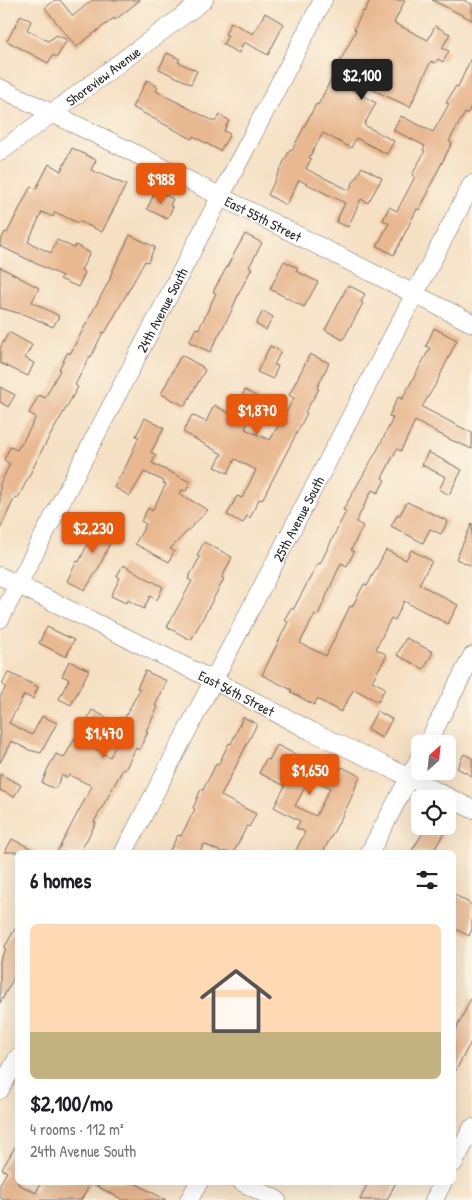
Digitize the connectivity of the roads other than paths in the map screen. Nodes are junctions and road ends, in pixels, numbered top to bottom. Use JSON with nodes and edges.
{"nodes":[{"id":1,"x":204,"y":0,"type":"edge"},
{"id":2,"x":323,"y":0,"type":"edge"},
{"id":3,"x":0,"y":88,"type":"edge"},
{"id":4,"x":52,"y":112,"type":"junction"},
{"id":5,"x":0,"y":152,"type":"edge"},
{"id":6,"x":472,"y":184,"type":"edge"},
{"id":7,"x":221,"y":196,"type":"junction"},
{"id":8,"x":415,"y":295,"type":"junction"},
{"id":9,"x":472,"y":323,"type":"edge"},
{"id":10,"x":0,"y":576,"type":"edge"},
{"id":11,"x":18,"y":584,"type":"junction"},
{"id":12,"x":0,"y":618,"type":"edge"},
{"id":13,"x":472,"y":656,"type":"edge"},
{"id":14,"x":214,"y":681,"type":"junction"},
{"id":15,"x":432,"y":735,"type":"edge"},
{"id":16,"x":411,"y":774,"type":"edge"},
{"id":17,"x":409,"y":778,"type":"junction"},
{"id":18,"x":472,"y":809,"type":"edge"},
{"id":19,"x":125,"y":850,"type":"edge"},
{"id":20,"x":371,"y":850,"type":"edge"},
{"id":21,"x":12,"y":1065,"type":"edge"},
{"id":22,"x":0,"y":1090,"type":"edge"},
{"id":23,"x":472,"y":1128,"type":"edge"},
{"id":24,"x":456,"y":1159,"type":"edge"},
{"id":25,"x":197,"y":1185,"type":"edge"},
{"id":26,"x":248,"y":1185,"type":"edge"},
{"id":27,"x":442,"y":1185,"type":"edge"},
{"id":28,"x":189,"y":1200,"type":"edge"},
{"id":29,"x":277,"y":1200,"type":"edge"},
{"id":30,"x":434,"y":1200,"type":"edge"}],
"edges":[{"from":1,"to":4,"type":"street","name":"Shoreview Avenue"},
{"from":2,"to":7,"type":"street","name":"24th Avenue South"},
{"from":3,"to":4,"type":"street","name":"East 55th Street"},
{"from":4,"to":5,"type":"street","name":"Shoreview Avenue"},
{"from":4,"to":7,"type":"street","name":"East 55th Street"},
{"from":6,"to":8,"type":"street","name":"25th Avenue South"},
{"from":7,"to":8,"type":"street","name":"East 55th Street"},
{"from":7,"to":11,"type":"street","name":"24th Avenue South"},
{"from":8,"to":9,"type":"street","name":"East 55th Street"},
{"from":8,"to":14,"type":"street","name":"25th Avenue South"},
{"from":10,"to":11,"type":"street","name":"East 56th Street"},
{"from":11,"to":12,"type":"street","name":"24th Avenue South"},
{"from":11,"to":14,"type":"street","name":"East 56th Street"},
{"from":13,"to":15,"type":"street"},
{"from":14,"to":17,"type":"street","name":"East 56th Street"},
{"from":14,"to":19,"type":"street","name":"25th Avenue South"},
{"from":16,"to":17,"type":"street"},
{"from":17,"to":18,"type":"street","name":"East 56th Street"},
{"from":17,"to":20,"type":"street"},
{"from":21,"to":22,"type":"street"},
{"from":23,"to":24,"type":"street"},
{"from":25,"to":28,"type":"street"},
{"from":26,"to":29,"type":"street"},
{"from":27,"to":30,"type":"street"}]}
